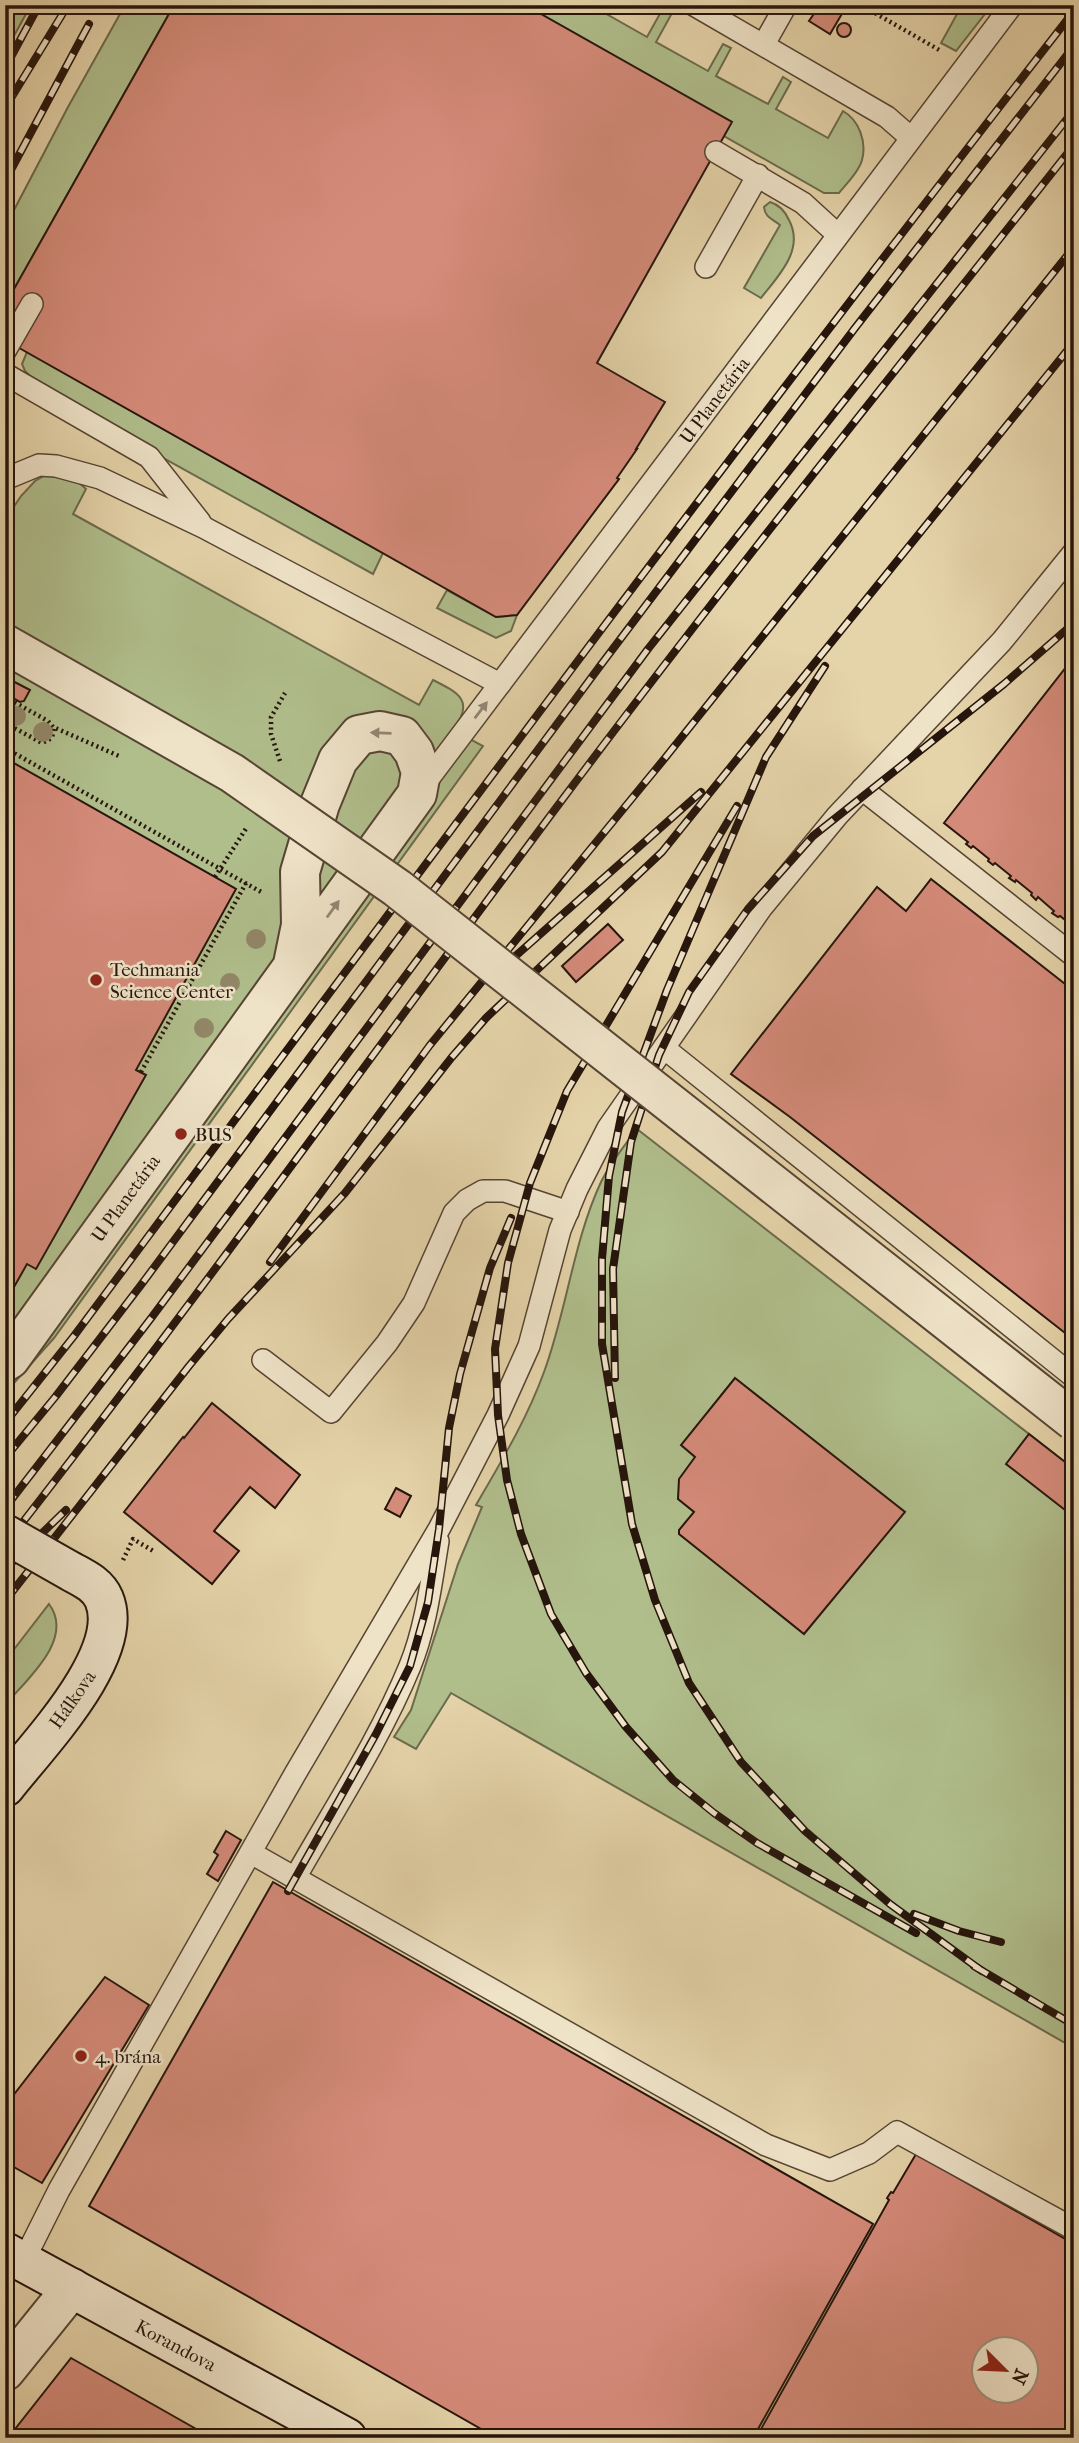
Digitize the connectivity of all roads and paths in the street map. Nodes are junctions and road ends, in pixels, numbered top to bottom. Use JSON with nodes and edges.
{"nodes":[{"id":1,"x":694,"y":5,"type":"edge"},
{"id":2,"x":786,"y":5,"type":"edge"},
{"id":3,"x":861,"y":5,"type":"edge"},
{"id":4,"x":1012,"y":5,"type":"edge"},
{"id":5,"x":764,"y":44,"type":"junction"},
{"id":6,"x":966,"y":65,"type":"junction"},
{"id":7,"x":911,"y":138,"type":"junction"},
{"id":8,"x":716,"y":152,"type":"dead end"},
{"id":9,"x":758,"y":175,"type":"junction"},
{"id":10,"x":838,"y":235,"type":"junction"},
{"id":11,"x":706,"y":267,"type":"dead end"},
{"id":12,"x":32,"y":304,"type":"dead end"},
{"id":13,"x":5,"y":351,"type":"edge"},
{"id":14,"x":5,"y":374,"type":"edge"},
{"id":15,"x":5,"y":479,"type":"edge"},
{"id":16,"x":203,"y":527,"type":"junction"},
{"id":17,"x":1072,"y":561,"type":"edge"},
{"id":18,"x":5,"y":644,"type":"edge"},
{"id":19,"x":500,"y":684,"type":"junction"},
{"id":20,"x":5,"y":697,"type":"edge"},
{"id":21,"x":5,"y":723,"type":"edge"},
{"id":22,"x":53,"y":727,"type":"junction"},
{"id":23,"x":5,"y":748,"type":"edge"},
{"id":24,"x":119,"y":756,"type":"dead end"},
{"id":25,"x":862,"y":789,"type":"junction"},
{"id":26,"x":417,"y":794,"type":"junction"},
{"id":27,"x":246,"y":883,"type":"junction"},
{"id":28,"x":300,"y":914,"type":"junction"},
{"id":29,"x":1074,"y":956,"type":"edge"},
{"id":30,"x":293,"y":964,"type":"junction"},
{"id":31,"x":664,"y":1048,"type":"junction"},
{"id":32,"x":141,"y":1072,"type":"dead end"},
{"id":33,"x":568,"y":1212,"type":"junction"},
{"id":34,"x":263,"y":1360,"type":"dead end"},
{"id":35,"x":5,"y":1362,"type":"edge"},
{"id":36,"x":1074,"y":1377,"type":"edge"},
{"id":37,"x":1074,"y":1421,"type":"edge"},
{"id":38,"x":439,"y":1529,"type":"junction"},
{"id":39,"x":5,"y":1534,"type":"edge"},
{"id":40,"x":155,"y":1552,"type":"dead end"},
{"id":41,"x":125,"y":1557,"type":"dead end"},
{"id":42,"x":5,"y":1787,"type":"edge"},
{"id":43,"x":251,"y":1853,"type":"junction"},
{"id":44,"x":295,"y":1878,"type":"junction"},
{"id":45,"x":1074,"y":2229,"type":"edge"},
{"id":46,"x":14,"y":2257,"type":"edge"},
{"id":47,"x":72,"y":2288,"type":"junction"},
{"id":48,"x":5,"y":2371,"type":"edge"},
{"id":49,"x":347,"y":2438,"type":"edge"}],
"edges":[{"from":1,"to":5,"type":"lane"},
{"from":2,"to":5,"type":"lane"},
{"from":3,"to":6,"type":"path"},
{"from":4,"to":6,"type":"lane","name":"U Planetária"},
{"from":5,"to":7,"type":"lane"},
{"from":6,"to":7,"type":"lane","name":"U Planetária"},
{"from":7,"to":10,"type":"lane","name":"U Planetária"},
{"from":8,"to":9,"type":"lane"},
{"from":9,"to":10,"type":"lane"},
{"from":9,"to":11,"type":"lane"},
{"from":10,"to":19,"type":"lane","name":"U Planetária"},
{"from":12,"to":13,"type":"lane"},
{"from":14,"to":16,"type":"lane"},
{"from":15,"to":16,"type":"lane"},
{"from":16,"to":19,"type":"lane"},
{"from":17,"to":25,"type":"lane"},
{"from":18,"to":37,"type":"street","bridge":true},
{"from":26,"to":19,"type":"lane","name":"U Planetária","one_way":true},
{"from":20,"to":22,"type":"path"},
{"from":21,"to":22,"type":"path"},
{"from":22,"to":24,"type":"path"},
{"from":23,"to":27,"type":"path"},
{"from":25,"to":29,"type":"lane"},
{"from":25,"to":31,"type":"lane"},
{"from":26,"to":28,"type":"street","name":"U Planetária","one_way":true},
{"from":30,"to":26,"type":"street","name":"U Planetária","one_way":true},
{"from":27,"to":28,"type":"path"},
{"from":27,"to":32,"type":"path"},
{"from":28,"to":30,"type":"street","name":"U Planetária"},
{"from":30,"to":35,"type":"street","name":"U Planetária"},
{"from":31,"to":33,"type":"lane"},
{"from":31,"to":36,"type":"lane"},
{"from":33,"to":34,"type":"lane"},
{"from":33,"to":38,"type":"lane"},
{"from":38,"to":43,"type":"lane"},
{"from":38,"to":44,"type":"lane"},
{"from":39,"to":42,"type":"street","name":"Hálkova","bridge":true},
{"from":40,"to":41,"type":"path"},
{"from":43,"to":44,"type":"lane"},
{"from":43,"to":46,"type":"lane"},
{"from":44,"to":45,"type":"lane"},
{"from":46,"to":47,"type":"street","name":"Korandova"},
{"from":47,"to":48,"type":"street"},
{"from":47,"to":49,"type":"street","name":"Korandova"}]}
